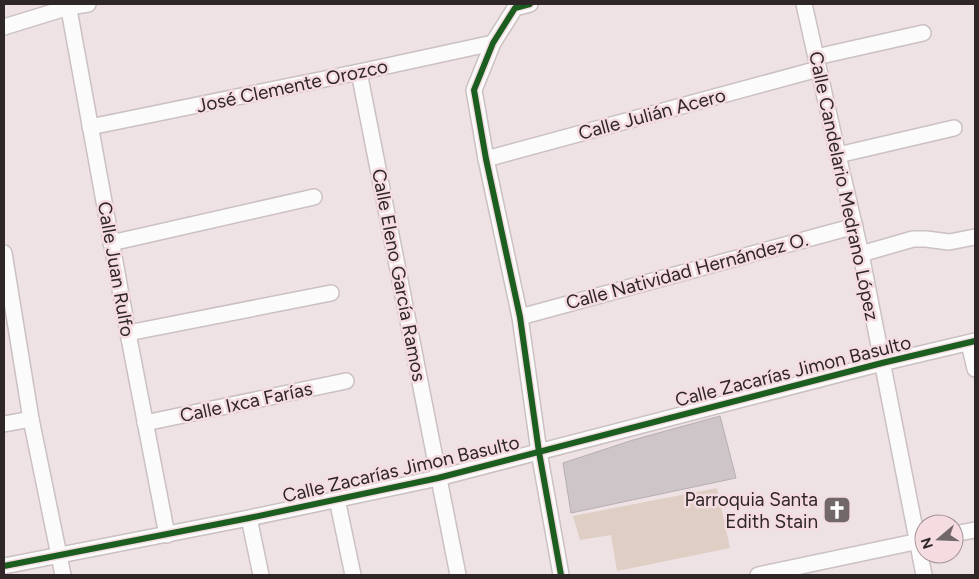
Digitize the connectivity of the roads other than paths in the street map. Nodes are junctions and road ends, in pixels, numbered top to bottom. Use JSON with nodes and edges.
{"nodes":[{"id":1,"x":88,"y":4,"type":"edge"},
{"id":2,"x":530,"y":4,"type":"edge"},
{"id":3,"x":804,"y":4,"type":"edge"},
{"id":4,"x":68,"y":6,"type":"edge"},
{"id":5,"x":4,"y":27,"type":"edge"},
{"id":6,"x":923,"y":33,"type":"dead end"},
{"id":7,"x":492,"y":43,"type":"junction"},
{"id":8,"x":817,"y":63,"type":"junction"},
{"id":9,"x":359,"y":72,"type":"junction"},
{"id":10,"x":90,"y":127,"type":"junction"},
{"id":11,"x":954,"y":128,"type":"dead end"},
{"id":12,"x":838,"y":155,"type":"junction"},
{"id":13,"x":486,"y":159,"type":"junction"},
{"id":14,"x":314,"y":196,"type":"dead end"},
{"id":15,"x":855,"y":226,"type":"junction"},
{"id":16,"x":975,"y":237,"type":"edge"},
{"id":17,"x":112,"y":243,"type":"junction"},
{"id":18,"x":4,"y":252,"type":"edge"},
{"id":19,"x":862,"y":254,"type":"junction"},
{"id":20,"x":330,"y":292,"type":"dead end"},
{"id":21,"x":520,"y":317,"type":"junction"},
{"id":22,"x":128,"y":333,"type":"junction"},
{"id":23,"x":972,"y":342,"type":"edge"},
{"id":24,"x":882,"y":364,"type":"junction"},
{"id":25,"x":975,"y":369,"type":"edge"},
{"id":26,"x":346,"y":381,"type":"dead end"},
{"id":27,"x":31,"y":419,"type":"junction"},
{"id":28,"x":145,"y":423,"type":"junction"},
{"id":29,"x":4,"y":424,"type":"edge"},
{"id":30,"x":539,"y":452,"type":"junction"},
{"id":31,"x":438,"y":478,"type":"junction"},
{"id":32,"x":337,"y":499,"type":"junction"},
{"id":33,"x":915,"y":514,"type":"edge"},
{"id":34,"x":249,"y":518,"type":"junction"},
{"id":35,"x":167,"y":535,"type":"junction"},
{"id":36,"x":914,"y":543,"type":"edge"},
{"id":37,"x":58,"y":555,"type":"junction"},
{"id":38,"x":4,"y":566,"type":"edge"},
{"id":39,"x":815,"y":570,"type":"edge"},
{"id":40,"x":64,"y":575,"type":"edge"},
{"id":41,"x":261,"y":575,"type":"edge"},
{"id":42,"x":353,"y":575,"type":"edge"},
{"id":43,"x":458,"y":575,"type":"edge"},
{"id":44,"x":561,"y":575,"type":"edge"},
{"id":45,"x":758,"y":575,"type":"edge"}],
"edges":[{"from":1,"to":4,"type":"street"},
{"from":2,"to":7,"type":"street"},
{"from":3,"to":8,"type":"street","name":"Calle Candelario Medrano López"},
{"from":4,"to":5,"type":"street"},
{"from":4,"to":10,"type":"street","name":"Calle Juan Rulfo"},
{"from":6,"to":8,"type":"street","name":"Calle Julián Acero"},
{"from":7,"to":9,"type":"street","name":"José Clemente Orozco"},
{"from":7,"to":13,"type":"street"},
{"from":8,"to":12,"type":"street","name":"Calle Candelario Medrano López"},
{"from":8,"to":13,"type":"street","name":"Calle Julián Acero"},
{"from":9,"to":10,"type":"street","name":"José Clemente Orozco"},
{"from":9,"to":31,"type":"street","name":"Calle Eleno García Ramos"},
{"from":10,"to":17,"type":"street","name":"Calle Juan Rulfo"},
{"from":11,"to":12,"type":"street"},
{"from":12,"to":15,"type":"street","name":"Calle Candelario Medrano López"},
{"from":13,"to":21,"type":"street"},
{"from":14,"to":17,"type":"street"},
{"from":15,"to":19,"type":"street","name":"Calle Candelario Medrano López"},
{"from":15,"to":21,"type":"street","name":"Calle Natividad Hernández O."},
{"from":16,"to":19,"type":"street"},
{"from":17,"to":22,"type":"street","name":"Calle Juan Rulfo"},
{"from":18,"to":27,"type":"street"},
{"from":19,"to":24,"type":"street","name":"Calle Candelario Medrano López"},
{"from":20,"to":22,"type":"street"},
{"from":21,"to":30,"type":"street"},
{"from":22,"to":28,"type":"street","name":"Calle Juan Rulfo"},
{"from":23,"to":24,"type":"street","name":"Calle Zacarías Jimon Basulto"},
{"from":23,"to":25,"type":"street"},
{"from":24,"to":30,"type":"street","name":"Calle Zacarías Jimon Basulto"},
{"from":24,"to":33,"type":"street","name":"Calle Candelario Medrano López"},
{"from":26,"to":28,"type":"street","name":"Calle Ixca Farías"},
{"from":27,"to":29,"type":"street"},
{"from":27,"to":37,"type":"street"},
{"from":28,"to":35,"type":"street","name":"Calle Juan Rulfo"},
{"from":30,"to":31,"type":"street","name":"Calle Zacarías Jimon Basulto"},
{"from":30,"to":44,"type":"street"},
{"from":31,"to":32,"type":"street","name":"Calle Zacarías Jimon Basulto"},
{"from":31,"to":43,"type":"street","name":"Calle Eleno García Ramos"},
{"from":32,"to":34,"type":"street","name":"Calle Zacarías Jimon Basulto"},
{"from":32,"to":42,"type":"street"},
{"from":34,"to":35,"type":"street","name":"Calle Zacarías Jimon Basulto"},
{"from":34,"to":41,"type":"street"},
{"from":35,"to":37,"type":"street","name":"Calle Zacarías Jimon Basulto"},
{"from":36,"to":39,"type":"street"},
{"from":37,"to":38,"type":"street","name":"Calle Zacarías Jimon Basulto"},
{"from":37,"to":40,"type":"street"},
{"from":39,"to":45,"type":"street"}]}
